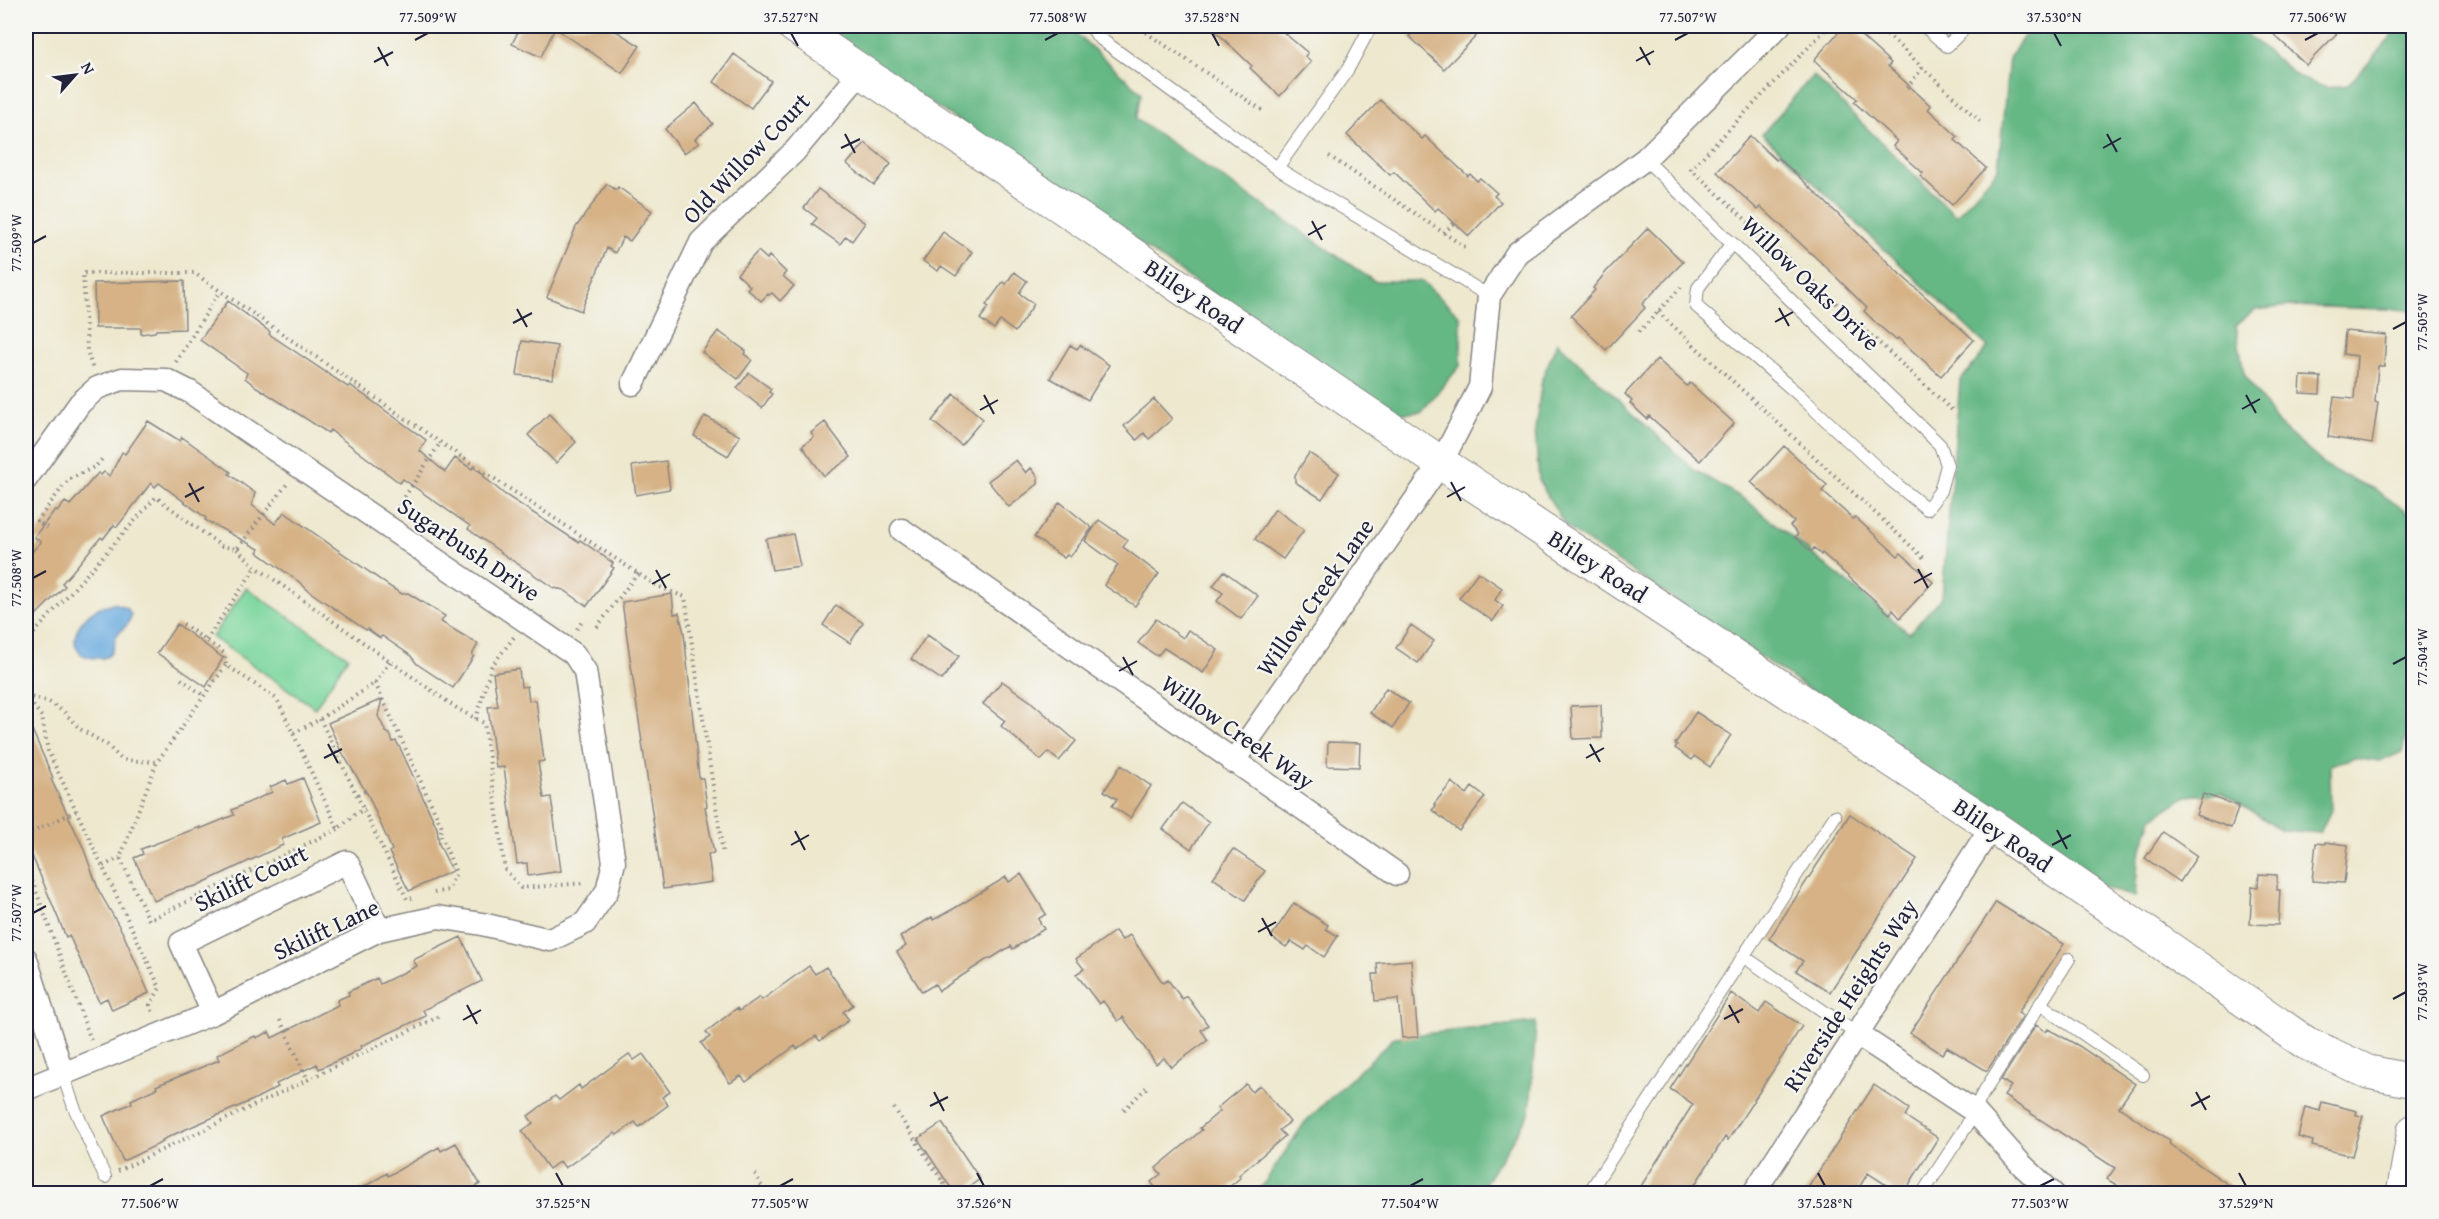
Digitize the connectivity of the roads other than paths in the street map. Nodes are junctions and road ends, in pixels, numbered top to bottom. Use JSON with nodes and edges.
{"nodes":[{"id":1,"x":794,"y":26,"type":"edge"},
{"id":2,"x":1091,"y":26,"type":"edge"},
{"id":3,"x":1371,"y":26,"type":"edge"},
{"id":4,"x":1779,"y":26,"type":"edge"},
{"id":5,"x":1924,"y":26,"type":"edge"},
{"id":6,"x":1967,"y":26,"type":"edge"},
{"id":7,"x":861,"y":72,"type":"junction"},
{"id":8,"x":1645,"y":159,"type":"junction"},
{"id":9,"x":1277,"y":168,"type":"junction"},
{"id":10,"x":1732,"y":243,"type":"junction"},
{"id":11,"x":1489,"y":296,"type":"junction"},
{"id":12,"x":633,"y":384,"type":"dead end"},
{"id":13,"x":1441,"y":463,"type":"junction"},
{"id":14,"x":26,"y":479,"type":"edge"},
{"id":15,"x":902,"y":530,"type":"dead end"},
{"id":16,"x":1233,"y":762,"type":"junction"},
{"id":17,"x":1835,"y":816,"type":"dead end"},
{"id":18,"x":1992,"y":826,"type":"junction"},
{"id":19,"x":1397,"y":874,"type":"dead end"},
{"id":20,"x":607,"y":891,"type":"joint"},
{"id":21,"x":380,"y":930,"type":"junction"},
{"id":22,"x":1743,"y":956,"type":"junction"},
{"id":23,"x":26,"y":959,"type":"edge"},
{"id":24,"x":2069,"y":959,"type":"dead end"},
{"id":25,"x":2040,"y":1004,"type":"junction"},
{"id":26,"x":213,"y":1012,"type":"junction"},
{"id":27,"x":1857,"y":1034,"type":"junction"},
{"id":28,"x":63,"y":1075,"type":"junction"},
{"id":29,"x":2143,"y":1075,"type":"dead end"},
{"id":30,"x":2414,"y":1081,"type":"edge"},
{"id":31,"x":26,"y":1089,"type":"edge"},
{"id":32,"x":1974,"y":1111,"type":"junction"},
{"id":33,"x":2414,"y":1131,"type":"edge"},
{"id":34,"x":110,"y":1175,"type":"road end"},
{"id":35,"x":1588,"y":1194,"type":"edge"},
{"id":36,"x":1753,"y":1194,"type":"edge"},
{"id":37,"x":1922,"y":1194,"type":"edge"},
{"id":38,"x":2053,"y":1194,"type":"edge"},
{"id":39,"x":2403,"y":1194,"type":"edge"}],
"edges":[{"from":1,"to":7,"type":"street","name":"Bliley Road"},
{"from":2,"to":9,"type":"lane"},
{"from":3,"to":9,"type":"lane"},
{"from":4,"to":8,"type":"street"},
{"from":5,"to":6,"type":"lane"},
{"from":7,"to":12,"type":"street","name":"Old Willow Court"},
{"from":7,"to":13,"type":"street","name":"Bliley Road"},
{"from":8,"to":10,"type":"lane","name":"Willow Oaks Drive"},
{"from":8,"to":11,"type":"street"},
{"from":9,"to":11,"type":"lane"},
{"from":10,"to":10,"type":"lane","name":"Willow Oaks Drive"},
{"from":11,"to":13,"type":"street"},
{"from":13,"to":16,"type":"street","name":"Willow Creek Lane"},
{"from":13,"to":18,"type":"street","name":"Bliley Road"},
{"from":14,"to":20,"type":"street","name":"Sugarbush Drive"},
{"from":15,"to":16,"type":"street","name":"Willow Creek Way"},
{"from":16,"to":19,"type":"street","name":"Willow Creek Way"},
{"from":17,"to":22,"type":"lane"},
{"from":18,"to":27,"type":"street","name":"Riverside Heights Way"},
{"from":18,"to":30,"type":"street","name":"Bliley Road"},
{"from":20,"to":21,"type":"street","name":"Skilift Lane"},
{"from":21,"to":26,"type":"street","name":"Skilift Lane"},
{"from":21,"to":26,"type":"street","name":"Skilift Court"},
{"from":22,"to":27,"type":"lane"},
{"from":22,"to":35,"type":"lane"},
{"from":23,"to":28,"type":"street"},
{"from":24,"to":25,"type":"lane"},
{"from":25,"to":29,"type":"lane"},
{"from":25,"to":32,"type":"lane"},
{"from":26,"to":28,"type":"street","name":"Skilift Lane"},
{"from":27,"to":32,"type":"street"},
{"from":27,"to":36,"type":"street","name":"Riverside Heights Way"},
{"from":28,"to":31,"type":"street","name":"Skilift Lane"},
{"from":28,"to":34,"type":"lane"},
{"from":32,"to":37,"type":"lane"},
{"from":32,"to":38,"type":"street"},
{"from":33,"to":39,"type":"street"}]}
